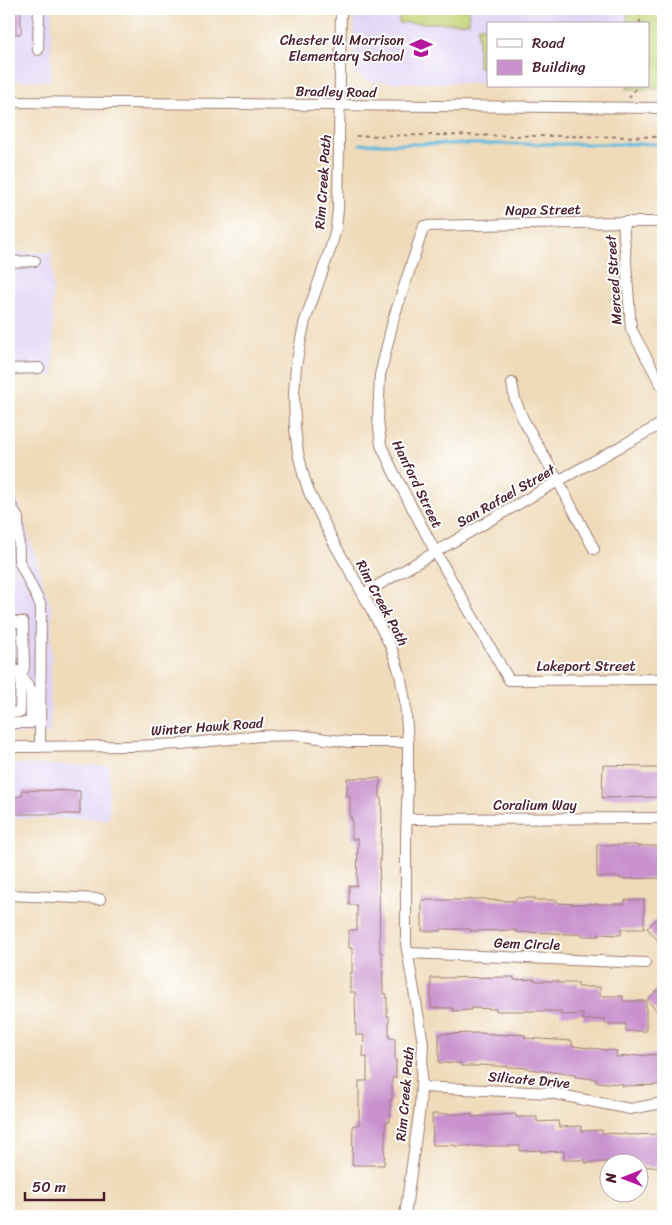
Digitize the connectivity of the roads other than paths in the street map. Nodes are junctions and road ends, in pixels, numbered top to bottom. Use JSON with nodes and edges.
{"nodes":[{"id":1,"x":32,"y":9,"type":"edge"},
{"id":2,"x":39,"y":9,"type":"edge"},
{"id":3,"x":341,"y":9,"type":"edge"},
{"id":4,"x":38,"y":39,"type":"junction"},
{"id":5,"x":38,"y":50,"type":"dead end"},
{"id":6,"x":9,"y":102,"type":"edge"},
{"id":7,"x":341,"y":106,"type":"junction"},
{"id":8,"x":663,"y":108,"type":"edge"},
{"id":9,"x":624,"y":222,"type":"junction"},
{"id":10,"x":663,"y":222,"type":"edge"},
{"id":11,"x":424,"y":226,"type":"joint"},
{"id":12,"x":35,"y":261,"type":"dead end"},
{"id":13,"x":9,"y":262,"type":"edge"},
{"id":14,"x":38,"y":368,"type":"dead end"},
{"id":15,"x":9,"y":369,"type":"edge"},
{"id":16,"x":512,"y":383,"type":"dead end"},
{"id":17,"x":663,"y":388,"type":"edge"},
{"id":18,"x":663,"y":423,"type":"edge"},
{"id":19,"x":558,"y":482,"type":"junction"},
{"id":20,"x":9,"y":502,"type":"edge"},
{"id":21,"x":594,"y":549,"type":"dead end"},
{"id":22,"x":436,"y":552,"type":"junction"},
{"id":23,"x":363,"y":594,"type":"junction"},
{"id":24,"x":9,"y":622,"type":"edge"},
{"id":25,"x":11,"y":666,"type":"dead end"},
{"id":26,"x":21,"y":676,"type":"junction"},
{"id":27,"x":663,"y":679,"type":"edge"},
{"id":28,"x":509,"y":680,"type":"joint"},
{"id":29,"x":9,"y":712,"type":"edge"},
{"id":30,"x":9,"y":718,"type":"edge"},
{"id":31,"x":9,"y":723,"type":"edge"},
{"id":32,"x":408,"y":742,"type":"junction"},
{"id":33,"x":9,"y":747,"type":"edge"},
{"id":34,"x":40,"y":747,"type":"junction"},
{"id":35,"x":663,"y":818,"type":"edge"},
{"id":36,"x":407,"y":819,"type":"junction"},
{"id":37,"x":9,"y":895,"type":"edge"},
{"id":38,"x":100,"y":899,"type":"dead end"},
{"id":39,"x":408,"y":953,"type":"junction"},
{"id":40,"x":645,"y":963,"type":"dead end"},
{"id":41,"x":421,"y":1087,"type":"junction"},
{"id":42,"x":663,"y":1103,"type":"edge"},
{"id":43,"x":405,"y":1216,"type":"edge"}],
"edges":[{"from":1,"to":4,"type":"street"},
{"from":2,"to":4,"type":"street"},
{"from":3,"to":7,"type":"street","name":"Rim Creek Path"},
{"from":4,"to":5,"type":"street"},
{"from":6,"to":7,"type":"street","name":"Bradley Road"},
{"from":7,"to":8,"type":"street","name":"Bradley Road"},
{"from":7,"to":23,"type":"street","name":"Rim Creek Path"},
{"from":9,"to":10,"type":"street","name":"Napa Street"},
{"from":9,"to":11,"type":"street","name":"Napa Street"},
{"from":9,"to":17,"type":"street","name":"Merced Street"},
{"from":11,"to":22,"type":"street","name":"Hanford Street"},
{"from":12,"to":13,"type":"street"},
{"from":14,"to":15,"type":"street"},
{"from":16,"to":19,"type":"street"},
{"from":18,"to":19,"type":"street","name":"San Rafael Street"},
{"from":19,"to":21,"type":"street"},
{"from":19,"to":22,"type":"street","name":"San Rafael Street"},
{"from":20,"to":34,"type":"street"},
{"from":22,"to":23,"type":"street","name":"San Rafael Street"},
{"from":22,"to":28,"type":"street","name":"Hanford Street"},
{"from":23,"to":32,"type":"street","name":"Rim Creek Path"},
{"from":24,"to":26,"type":"street"},
{"from":25,"to":26,"type":"street"},
{"from":26,"to":29,"type":"street"},
{"from":26,"to":30,"type":"street"},
{"from":26,"to":31,"type":"street"},
{"from":27,"to":28,"type":"street","name":"Lakeport Street"},
{"from":32,"to":34,"type":"street","name":"Winter Hawk Road"},
{"from":32,"to":36,"type":"street","name":"Rim Creek Path"},
{"from":33,"to":34,"type":"street","name":"Winter Hawk Road"},
{"from":35,"to":36,"type":"street","name":"Coralium Way"},
{"from":36,"to":39,"type":"street","name":"Rim Creek Path"},
{"from":37,"to":38,"type":"street"},
{"from":39,"to":40,"type":"street","name":"Gem Circle"},
{"from":39,"to":41,"type":"street","name":"Rim Creek Path"},
{"from":41,"to":42,"type":"street","name":"Silicate Drive"},
{"from":41,"to":43,"type":"street","name":"Rim Creek Path"}]}
